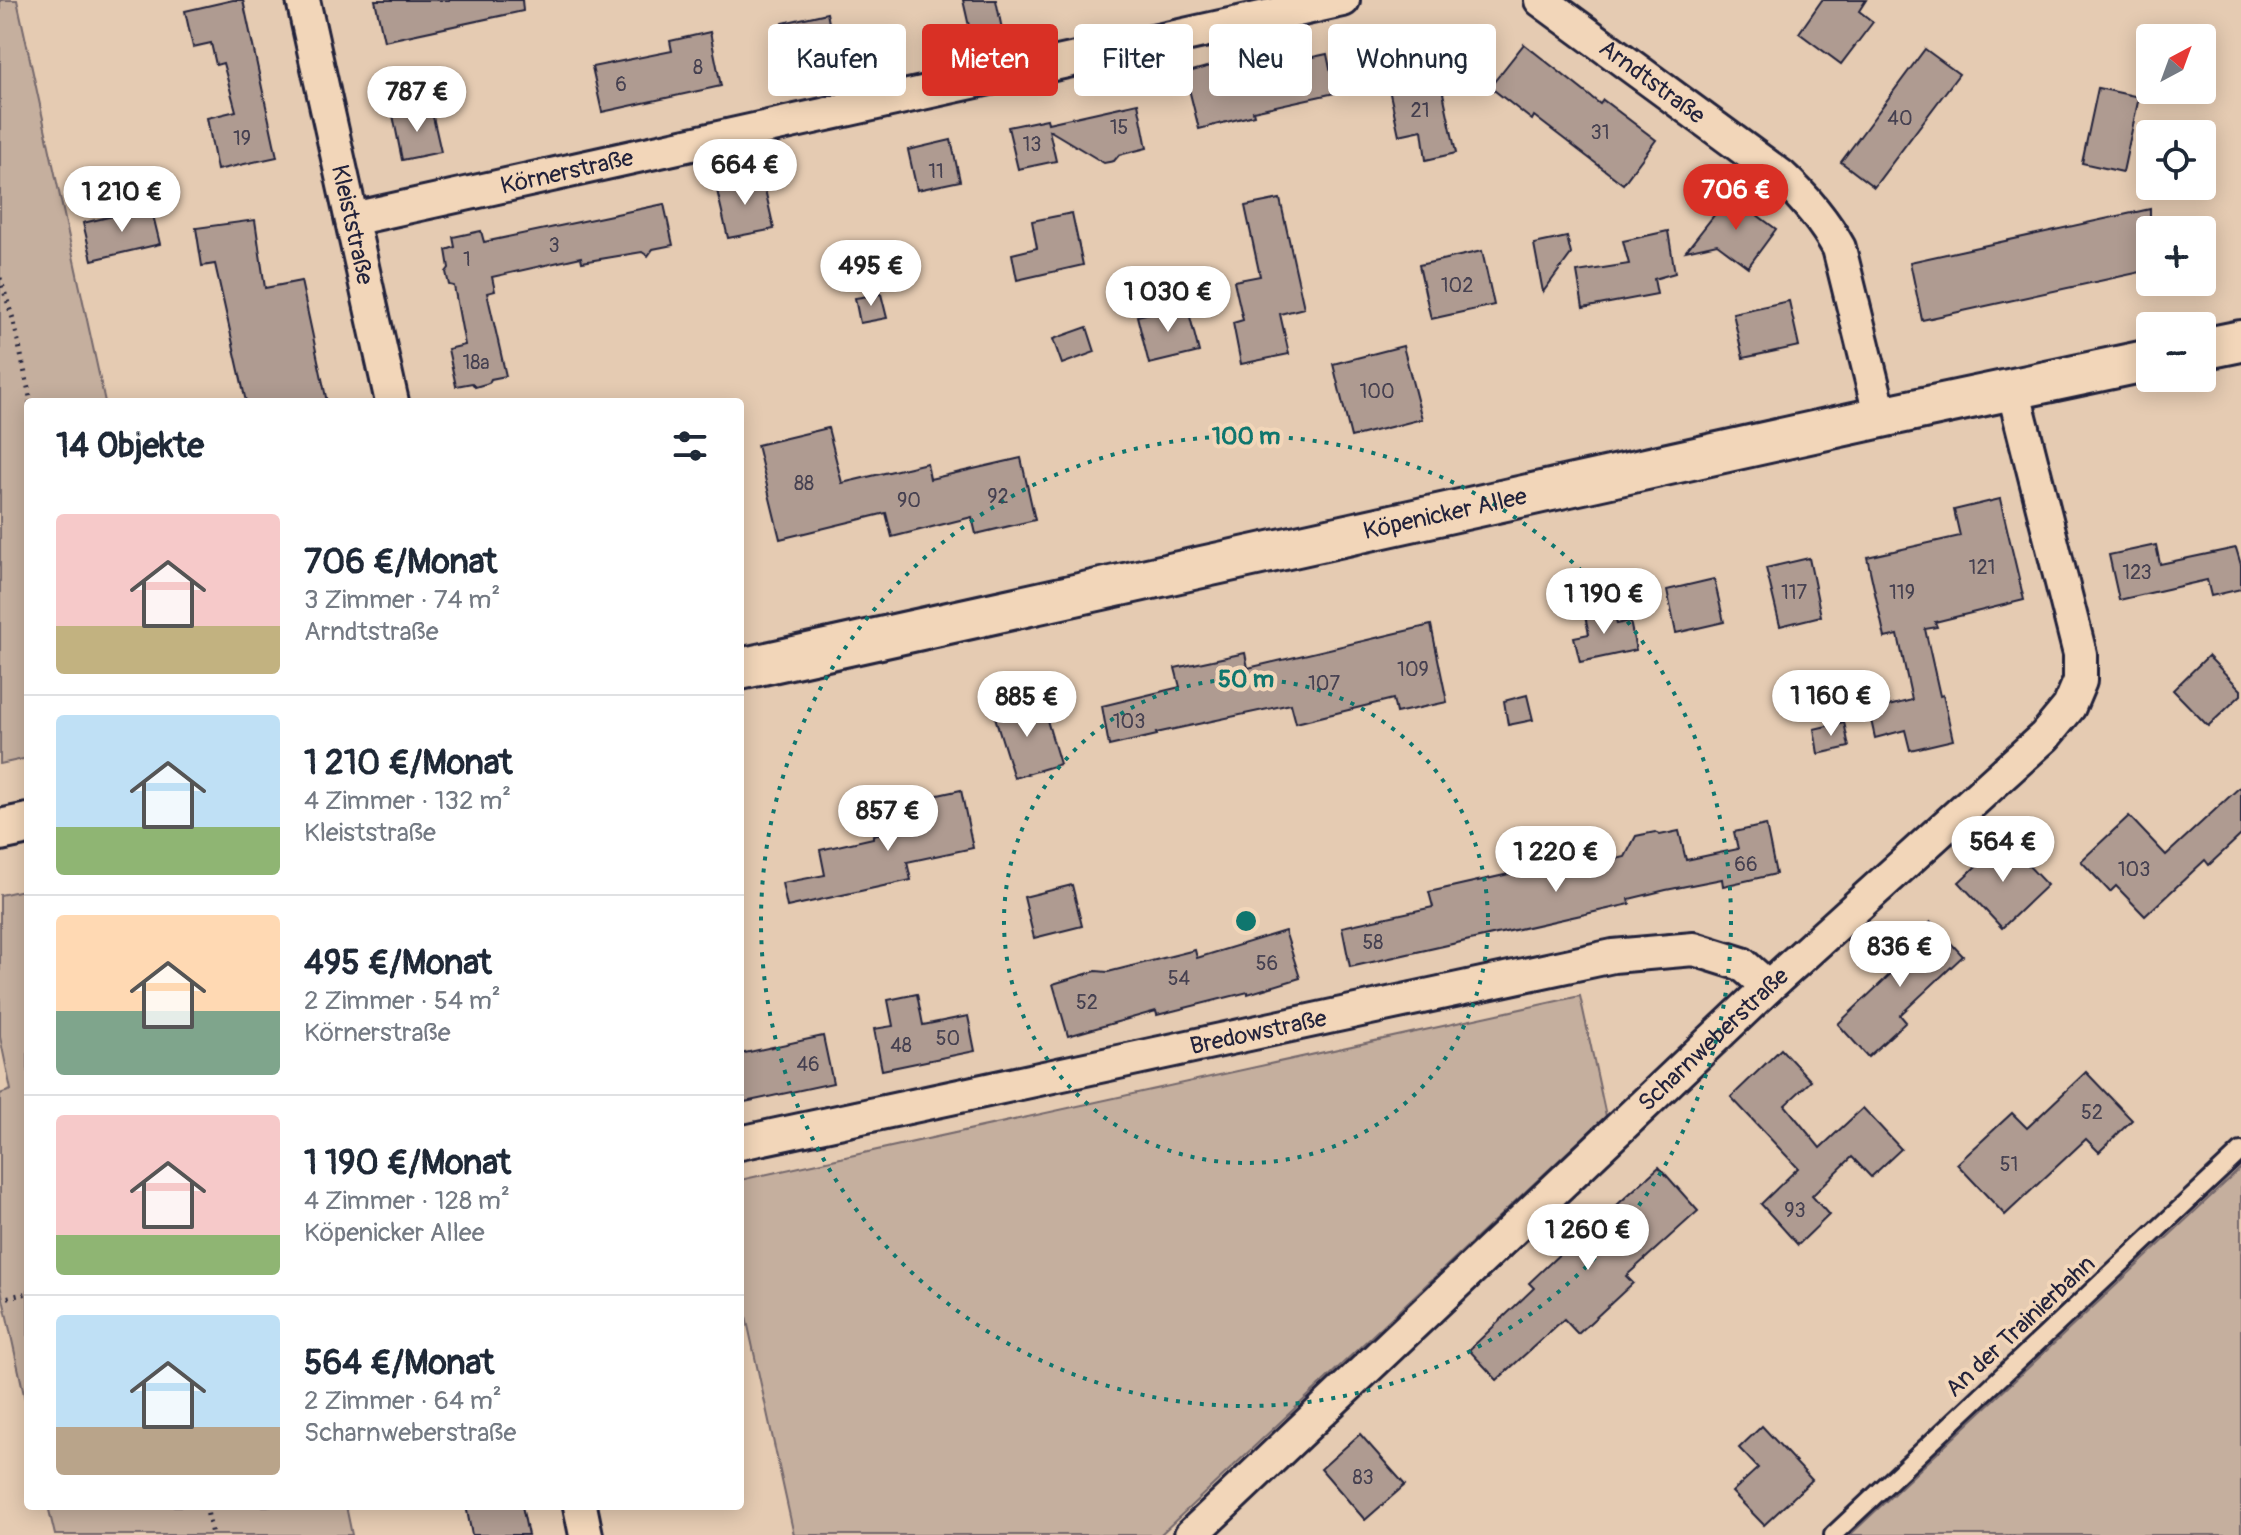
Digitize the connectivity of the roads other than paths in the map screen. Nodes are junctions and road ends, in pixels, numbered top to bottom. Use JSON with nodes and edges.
{"nodes":[{"id":1,"x":303,"y":0,"type":"edge"},
{"id":2,"x":1343,"y":0,"type":"edge"},
{"id":3,"x":1541,"y":0,"type":"edge"},
{"id":4,"x":352,"y":219,"type":"junction"},
{"id":5,"x":2241,"y":341,"type":"edge"},
{"id":6,"x":2216,"y":346,"type":"edge"},
{"id":7,"x":2136,"y":363,"type":"edge"},
{"id":8,"x":2013,"y":389,"type":"junction"},
{"id":9,"x":391,"y":398,"type":"edge"},
{"id":10,"x":1881,"y":418,"type":"junction"},
{"id":11,"x":744,"y":668,"type":"edge"},
{"id":12,"x":24,"y":825,"type":"edge"},
{"id":13,"x":0,"y":830,"type":"edge"},
{"id":14,"x":1768,"y":987,"type":"junction"},
{"id":15,"x":744,"y":1142,"type":"edge"},
{"id":16,"x":2241,"y":1151,"type":"edge"},
{"id":17,"x":581,"y":1510,"type":"edge"},
{"id":18,"x":586,"y":1535,"type":"edge"},
{"id":19,"x":1191,"y":1535,"type":"edge"},
{"id":20,"x":1833,"y":1535,"type":"edge"}],
"edges":[{"from":1,"to":4,"type":"street","name":"Kleiststraße"},
{"from":2,"to":4,"type":"street","name":"Körnerstraße"},
{"from":3,"to":10,"type":"street","name":"Arndtstraße"},
{"from":4,"to":9,"type":"street","name":"Kleiststraße"},
{"from":5,"to":6,"type":"street"},
{"from":7,"to":8,"type":"street","name":"Köpenicker Allee"},
{"from":8,"to":10,"type":"street","name":"Köpenicker Allee"},
{"from":8,"to":14,"type":"street","name":"Scharnweberstraße"},
{"from":10,"to":11,"type":"street","name":"Köpenicker Allee"},
{"from":12,"to":13,"type":"street"},
{"from":14,"to":15,"type":"street","name":"Bredowstraße"},
{"from":14,"to":19,"type":"street","name":"Scharnweberstraße"},
{"from":16,"to":20,"type":"lane","name":"An der Trainierbahn"},
{"from":17,"to":18,"type":"street"}]}
